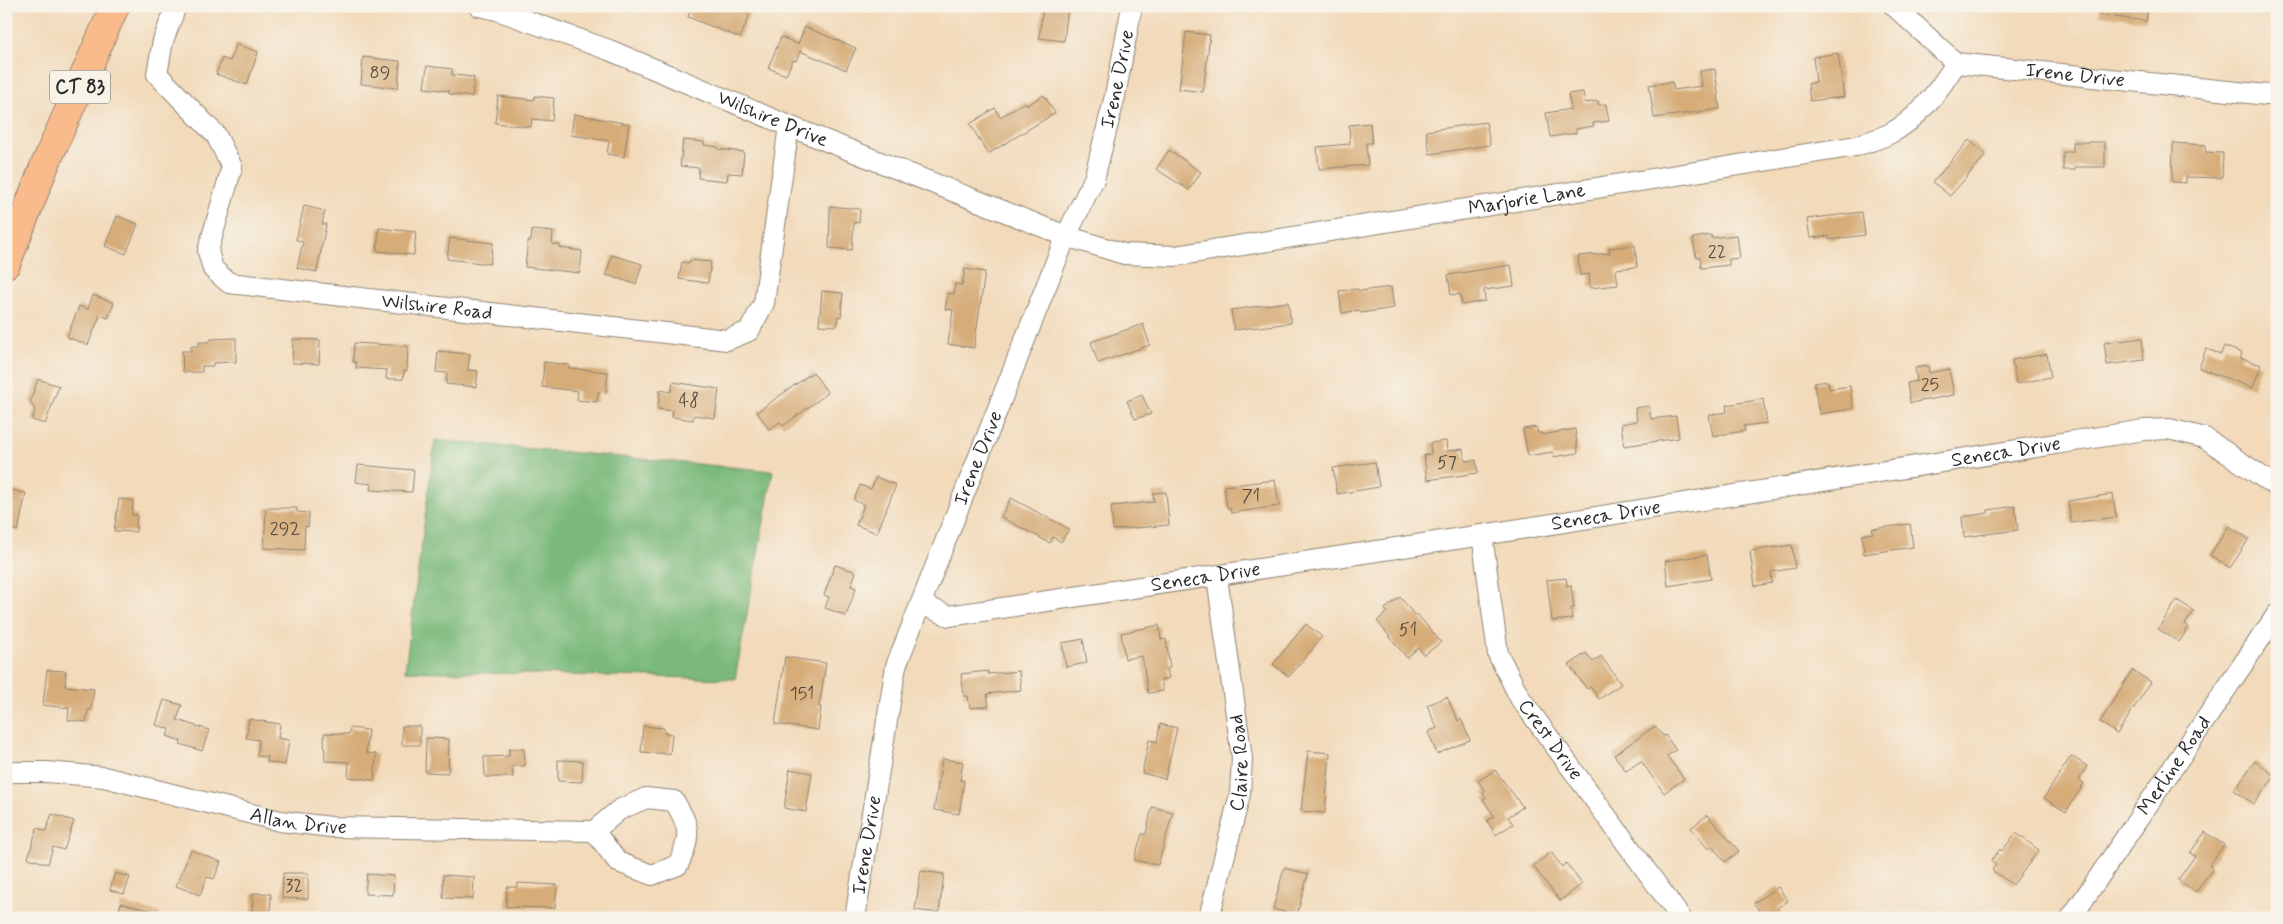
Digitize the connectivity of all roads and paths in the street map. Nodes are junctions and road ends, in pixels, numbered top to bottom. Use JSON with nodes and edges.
{"nodes":[{"id":1,"x":115,"y":6,"type":"edge"},
{"id":2,"x":176,"y":6,"type":"edge"},
{"id":3,"x":479,"y":6,"type":"edge"},
{"id":4,"x":1132,"y":6,"type":"edge"},
{"id":5,"x":1894,"y":6,"type":"edge"},
{"id":6,"x":1956,"y":63,"type":"junction"},
{"id":7,"x":2277,"y":96,"type":"edge"},
{"id":8,"x":790,"y":126,"type":"junction"},
{"id":9,"x":1066,"y":236,"type":"junction"},
{"id":10,"x":6,"y":264,"type":"edge"},
{"id":11,"x":2277,"y":487,"type":"edge"},
{"id":12,"x":1482,"y":536,"type":"junction"},
{"id":13,"x":1216,"y":577,"type":"junction"},
{"id":14,"x":921,"y":604,"type":"junction"},
{"id":15,"x":2277,"y":614,"type":"edge"},
{"id":16,"x":6,"y":772,"type":"edge"},
{"id":17,"x":594,"y":831,"type":"junction"},
{"id":18,"x":855,"y":918,"type":"edge"},
{"id":19,"x":1209,"y":918,"type":"edge"},
{"id":20,"x":1681,"y":918,"type":"edge"},
{"id":21,"x":2071,"y":918,"type":"edge"}],
"edges":[{"from":1,"to":10,"type":"main road","number":"CT 83"},
{"from":2,"to":8,"type":"street","name":"Wilshire Road"},
{"from":3,"to":8,"type":"street","name":"Wilshire Drive"},
{"from":4,"to":9,"type":"street","name":"Irene Drive"},
{"from":5,"to":6,"type":"street"},
{"from":6,"to":7,"type":"street","name":"Irene Drive"},
{"from":6,"to":9,"type":"street","name":"Marjorie Lane"},
{"from":8,"to":9,"type":"street","name":"Wilshire Drive"},
{"from":9,"to":14,"type":"street","name":"Irene Drive"},
{"from":11,"to":12,"type":"street","name":"Seneca Drive"},
{"from":12,"to":13,"type":"street","name":"Seneca Drive"},
{"from":12,"to":20,"type":"street","name":"Crest Drive"},
{"from":13,"to":14,"type":"street","name":"Seneca Drive"},
{"from":13,"to":19,"type":"street","name":"Claire Road"},
{"from":14,"to":18,"type":"street","name":"Irene Drive"},
{"from":15,"to":21,"type":"street","name":"Merline Road"},
{"from":16,"to":17,"type":"street","name":"Allan Drive"},
{"from":17,"to":17,"type":"street"}]}
